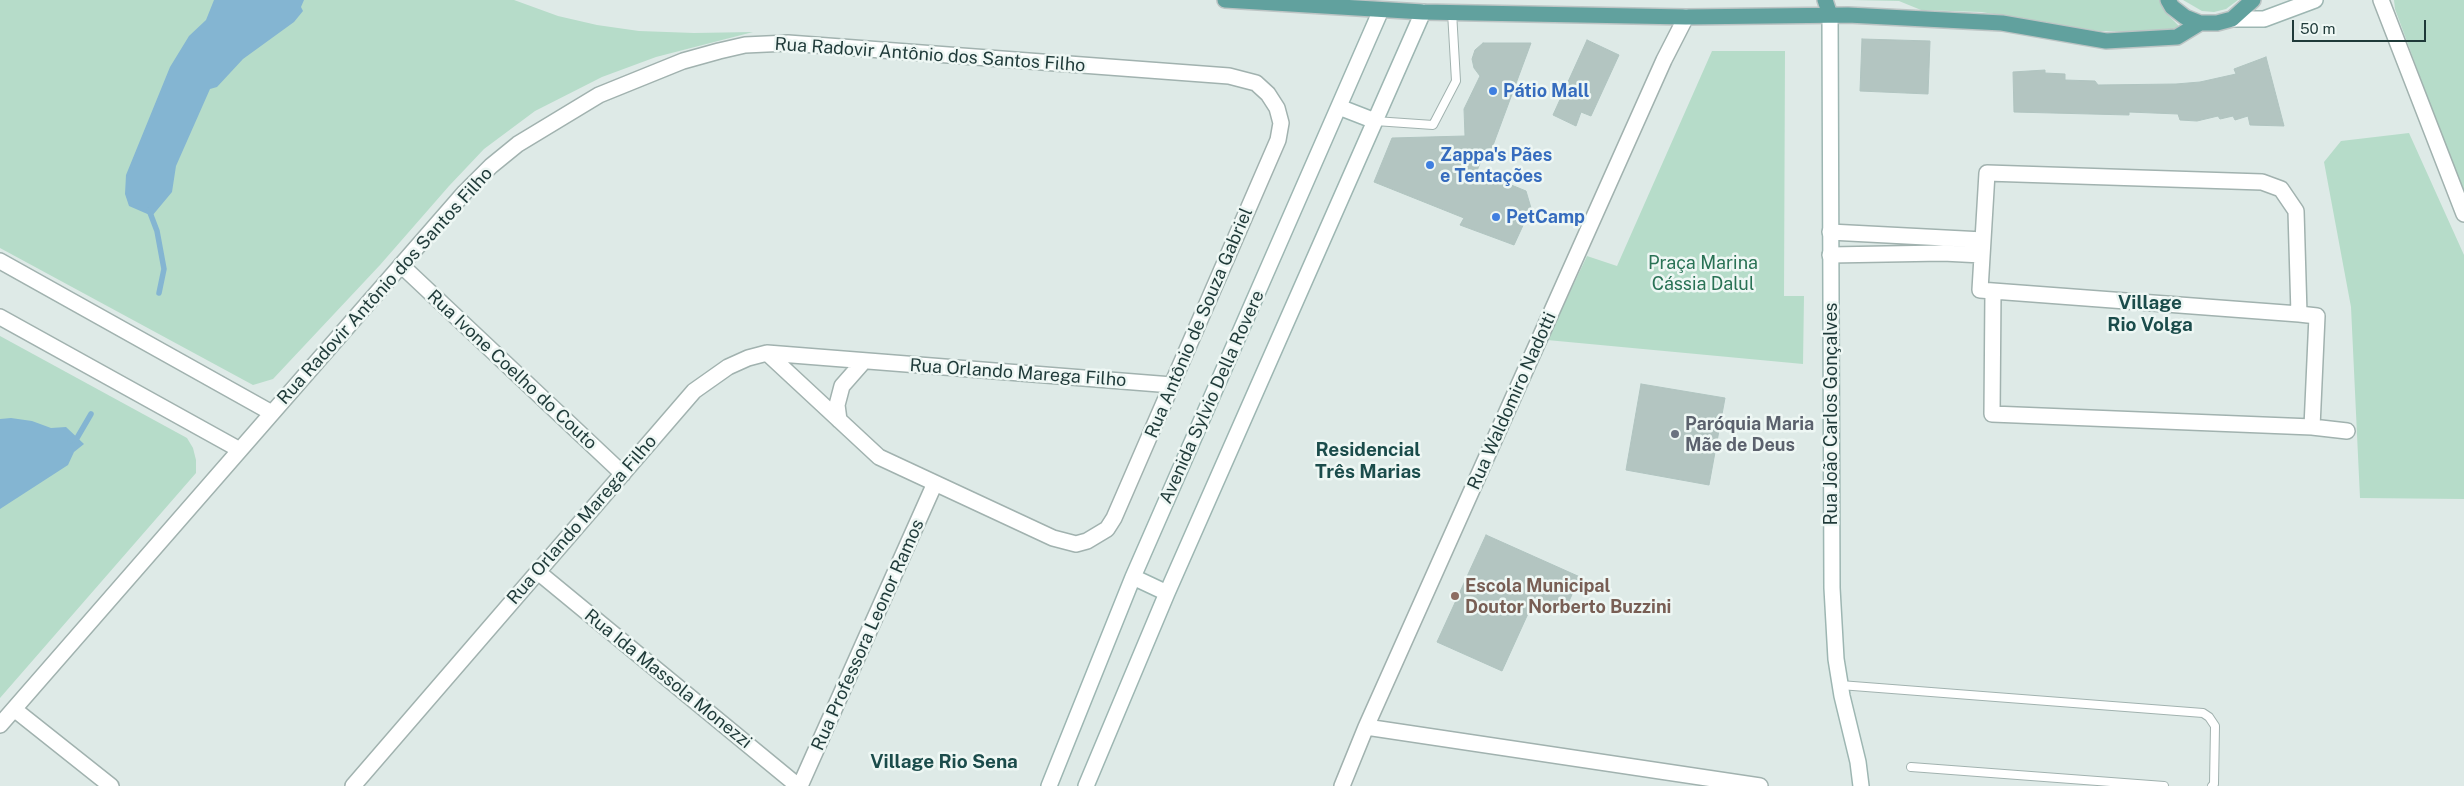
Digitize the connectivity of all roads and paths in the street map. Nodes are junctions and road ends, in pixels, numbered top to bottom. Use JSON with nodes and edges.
{"nodes":[{"id":1,"x":1225,"y":0,"type":"edge"},
{"id":2,"x":1825,"y":0,"type":"edge"},
{"id":3,"x":2168,"y":0,"type":"edge"},
{"id":4,"x":2315,"y":0,"type":"edge"},
{"id":5,"x":2381,"y":0,"type":"edge"},
{"id":6,"x":2252,"y":2,"type":"edge"},
{"id":7,"x":1450,"y":8,"type":"edge"},
{"id":8,"x":1381,"y":10,"type":"junction"},
{"id":9,"x":1423,"y":12,"type":"junction"},
{"id":10,"x":1830,"y":15,"type":"junction"},
{"id":11,"x":1848,"y":15,"type":"junction"},
{"id":12,"x":1686,"y":17,"type":"junction"},
{"id":13,"x":2232,"y":19,"type":"junction"},
{"id":14,"x":2264,"y":19,"type":"junction"},
{"id":15,"x":2200,"y":23,"type":"junction"},
{"id":16,"x":1831,"y":40,"type":"junction"},
{"id":17,"x":1268,"y":94,"type":"joint"},
{"id":18,"x":1339,"y":107,"type":"junction"},
{"id":19,"x":1375,"y":122,"type":"junction"},
{"id":20,"x":2464,"y":214,"type":"edge"},
{"id":21,"x":1830,"y":232,"type":"junction"},
{"id":22,"x":1983,"y":240,"type":"junction"},
{"id":23,"x":1830,"y":255,"type":"junction"},
{"id":24,"x":1982,"y":255,"type":"junction"},
{"id":25,"x":0,"y":261,"type":"edge"},
{"id":26,"x":401,"y":265,"type":"junction"},
{"id":27,"x":1993,"y":291,"type":"junction"},
{"id":28,"x":2299,"y":314,"type":"junction"},
{"id":29,"x":0,"y":317,"type":"edge"},
{"id":30,"x":767,"y":353,"type":"junction"},
{"id":31,"x":864,"y":361,"type":"junction"},
{"id":32,"x":1172,"y":385,"type":"junction"},
{"id":33,"x":272,"y":413,"type":"junction"},
{"id":34,"x":839,"y":420,"type":"junction"},
{"id":35,"x":2312,"y":427,"type":"junction"},
{"id":36,"x":2347,"y":431,"type":"dead end"},
{"id":37,"x":240,"y":450,"type":"junction"},
{"id":38,"x":623,"y":474,"type":"junction"},
{"id":39,"x":936,"y":483,"type":"junction"},
{"id":40,"x":538,"y":572,"type":"junction"},
{"id":41,"x":1133,"y":578,"type":"junction"},
{"id":42,"x":1167,"y":593,"type":"junction"},
{"id":43,"x":1840,"y":685,"type":"junction"},
{"id":44,"x":14,"y":709,"type":"junction"},
{"id":45,"x":0,"y":725,"type":"edge"},
{"id":46,"x":1366,"y":727,"type":"junction"},
{"id":47,"x":1911,"y":767,"type":"dead end"},
{"id":48,"x":111,"y":786,"type":"edge"},
{"id":49,"x":353,"y":786,"type":"edge"},
{"id":50,"x":799,"y":786,"type":"edge"},
{"id":51,"x":1049,"y":786,"type":"edge"},
{"id":52,"x":1086,"y":786,"type":"edge"},
{"id":53,"x":1342,"y":786,"type":"edge"},
{"id":54,"x":1760,"y":786,"type":"edge"},
{"id":55,"x":1861,"y":786,"type":"edge"},
{"id":56,"x":2164,"y":786,"type":"edge"},
{"id":57,"x":2212,"y":786,"type":"edge"}],
"edges":[{"from":1,"to":8,"type":"main road"},
{"from":2,"to":10,"type":"main road"},
{"from":3,"to":15,"type":"main road"},
{"from":4,"to":14,"type":"street"},
{"from":5,"to":20,"type":"street"},
{"from":6,"to":13,"type":"main road"},
{"from":6,"to":14,"type":"street"},
{"from":7,"to":9,"type":"main road"},
{"from":7,"to":12,"type":"main road"},
{"from":7,"to":19,"type":"lane"},
{"from":8,"to":9,"type":"main road"},
{"from":8,"to":18,"type":"street","name":"Avenida Sylvio Della Rovere"},
{"from":9,"to":19,"type":"street"},
{"from":10,"to":11,"type":"main road"},
{"from":10,"to":12,"type":"main road"},
{"from":10,"to":16,"type":"street","name":"Rua João Carlos Gonçalves"},
{"from":11,"to":15,"type":"main road"},
{"from":11,"to":16,"type":"street"},
{"from":12,"to":46,"type":"street","name":"Rua Waldomiro Nadotti"},
{"from":13,"to":14,"type":"street"},
{"from":13,"to":15,"type":"main road"},
{"from":16,"to":21,"type":"street","name":"Rua João Carlos Gonçalves"},
{"from":17,"to":26,"type":"street","name":"Rua Radovir Antônio dos Santos Filho"},
{"from":17,"to":32,"type":"street","name":"Rua Antônio de Souza Gabriel"},
{"from":18,"to":19,"type":"street"},
{"from":18,"to":41,"type":"street","name":"Avenida Sylvio Della Rovere"},
{"from":19,"to":42,"type":"street"},
{"from":21,"to":22,"type":"street"},
{"from":21,"to":23,"type":"street","name":"Rua João Carlos Gonçalves"},
{"from":22,"to":24,"type":"street"},
{"from":22,"to":28,"type":"street"},
{"from":23,"to":24,"type":"street"},
{"from":23,"to":43,"type":"street","name":"Rua João Carlos Gonçalves"},
{"from":24,"to":27,"type":"street"},
{"from":25,"to":33,"type":"street"},
{"from":26,"to":33,"type":"street","name":"Rua Radovir Antônio dos Santos Filho"},
{"from":26,"to":38,"type":"street","name":"Rua Ivone Coelho do Couto"},
{"from":27,"to":28,"type":"street"},
{"from":27,"to":35,"type":"street"},
{"from":28,"to":35,"type":"street"},
{"from":29,"to":37,"type":"street"},
{"from":30,"to":31,"type":"street","name":"Rua Orlando Marega Filho"},
{"from":30,"to":34,"type":"street"},
{"from":30,"to":38,"type":"street","name":"Rua Orlando Marega Filho"},
{"from":31,"to":32,"type":"street","name":"Rua Orlando Marega Filho"},
{"from":31,"to":34,"type":"street"},
{"from":32,"to":39,"type":"street","name":"Rua Antônio de Souza Gabriel"},
{"from":33,"to":37,"type":"street","name":"Rua Radovir Antônio dos Santos Filho"},
{"from":34,"to":39,"type":"street"},
{"from":35,"to":36,"type":"street"},
{"from":37,"to":44,"type":"street","name":"Rua Radovir Antônio dos Santos Filho"},
{"from":38,"to":40,"type":"street","name":"Rua Orlando Marega Filho"},
{"from":39,"to":50,"type":"street","name":"Rua Professora Leonor Ramos"},
{"from":40,"to":49,"type":"street","name":"Rua Orlando Marega Filho"},
{"from":40,"to":50,"type":"street","name":"Rua Ida Massola Monezzi"},
{"from":41,"to":42,"type":"street"},
{"from":41,"to":51,"type":"street","name":"Avenida Sylvio Della Rovere"},
{"from":42,"to":52,"type":"street"},
{"from":43,"to":55,"type":"street","name":"Rua João Carlos Gonçalves"},
{"from":43,"to":57,"type":"lane"},
{"from":44,"to":45,"type":"street","name":"Rua Radovir Antônio dos Santos Filho"},
{"from":44,"to":48,"type":"street"},
{"from":46,"to":53,"type":"street","name":"Rua Waldomiro Nadotti"},
{"from":46,"to":54,"type":"street"},
{"from":47,"to":56,"type":"lane"}]}
